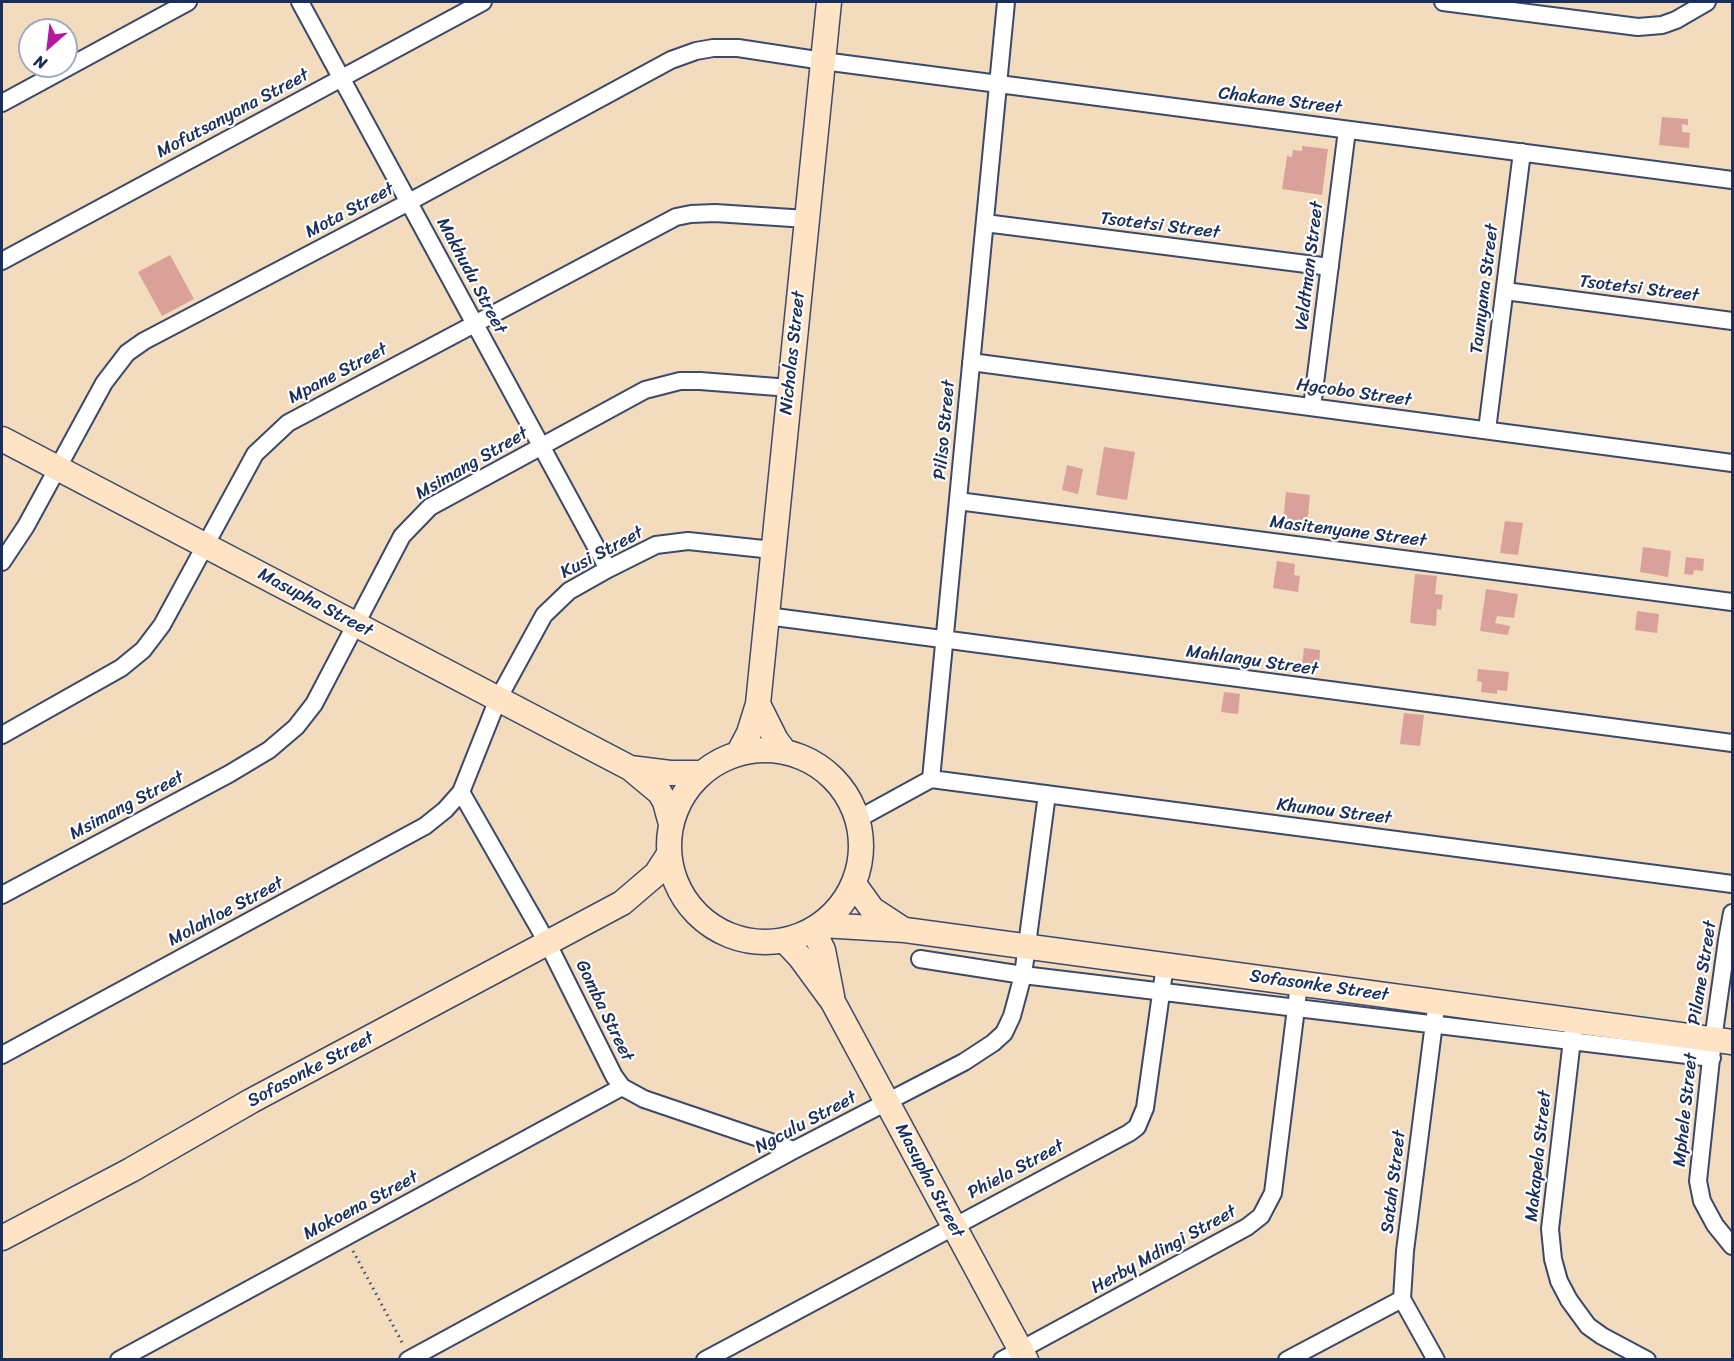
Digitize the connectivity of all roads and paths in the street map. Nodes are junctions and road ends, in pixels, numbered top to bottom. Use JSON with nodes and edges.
{"nodes":[{"id":1,"x":188,"y":2,"type":"edge"},
{"id":2,"x":300,"y":2,"type":"edge"},
{"id":3,"x":483,"y":2,"type":"edge"},
{"id":4,"x":829,"y":2,"type":"edge"},
{"id":5,"x":1006,"y":2,"type":"edge"},
{"id":6,"x":1443,"y":2,"type":"edge"},
{"id":7,"x":1707,"y":2,"type":"edge"},
{"id":8,"x":823,"y":61,"type":"junction"},
{"id":9,"x":342,"y":78,"type":"junction"},
{"id":10,"x":998,"y":84,"type":"junction"},
{"id":11,"x":2,"y":103,"type":"edge"},
{"id":12,"x":1347,"y":130,"type":"junction"},
{"id":13,"x":1522,"y":152,"type":"junction"},
{"id":14,"x":1732,"y":180,"type":"edge"},
{"id":15,"x":409,"y":202,"type":"junction"},
{"id":16,"x":807,"y":219,"type":"junction"},
{"id":17,"x":985,"y":223,"type":"junction"},
{"id":18,"x":2,"y":261,"type":"edge"},
{"id":19,"x":1330,"y":267,"type":"junction"},
{"id":20,"x":1504,"y":291,"type":"junction"},
{"id":21,"x":1732,"y":321,"type":"edge"},
{"id":22,"x":475,"y":324,"type":"junction"},
{"id":23,"x":971,"y":362,"type":"junction"},
{"id":24,"x":790,"y":388,"type":"junction"},
{"id":25,"x":1312,"y":407,"type":"junction"},
{"id":26,"x":1487,"y":430,"type":"junction"},
{"id":27,"x":2,"y":439,"type":"edge"},
{"id":28,"x":541,"y":446,"type":"junction"},
{"id":29,"x":1732,"y":463,"type":"edge"},
{"id":30,"x":58,"y":468,"type":"junction"},
{"id":31,"x":958,"y":501,"type":"junction"},
{"id":32,"x":204,"y":545,"type":"junction"},
{"id":33,"x":774,"y":550,"type":"junction"},
{"id":34,"x":2,"y":562,"type":"edge"},
{"id":35,"x":608,"y":569,"type":"junction"},
{"id":36,"x":1732,"y":602,"type":"edge"},
{"id":37,"x":767,"y":616,"type":"junction"},
{"id":38,"x":357,"y":625,"type":"junction"},
{"id":39,"x":944,"y":640,"type":"junction"},
{"id":40,"x":498,"y":699,"type":"junction"},
{"id":41,"x":758,"y":704,"type":"junction"},
{"id":42,"x":2,"y":735,"type":"edge"},
{"id":43,"x":1732,"y":744,"type":"edge"},
{"id":44,"x":785,"y":752,"type":"junction"},
{"id":45,"x":738,"y":754,"type":"junction"},
{"id":46,"x":630,"y":768,"type":"junction"},
{"id":47,"x":702,"y":773,"type":"junction"},
{"id":48,"x":931,"y":779,"type":"junction"},
{"id":49,"x":461,"y":792,"type":"junction"},
{"id":50,"x":1047,"y":794,"type":"junction"},
{"id":51,"x":858,"y":819,"type":"junction"},
{"id":52,"x":671,"y":824,"type":"junction"},
{"id":53,"x":669,"y":854,"type":"junction"},
{"id":54,"x":854,"y":884,"type":"junction"},
{"id":55,"x":1732,"y":884,"type":"edge"},
{"id":56,"x":679,"y":891,"type":"junction"},
{"id":57,"x":2,"y":895,"type":"edge"},
{"id":58,"x":622,"y":903,"type":"junction"},
{"id":59,"x":1732,"y":913,"type":"edge"},
{"id":60,"x":818,"y":927,"type":"junction"},
{"id":61,"x":906,"y":930,"type":"junction"},
{"id":62,"x":784,"y":941,"type":"junction"},
{"id":63,"x":548,"y":944,"type":"junction"},
{"id":64,"x":1027,"y":947,"type":"junction"},
{"id":65,"x":920,"y":959,"type":"dead end"},
{"id":66,"x":1165,"y":965,"type":"junction"},
{"id":67,"x":1023,"y":975,"type":"junction"},
{"id":68,"x":1299,"y":984,"type":"junction"},
{"id":69,"x":1160,"y":992,"type":"junction"},
{"id":70,"x":833,"y":1002,"type":"junction"},
{"id":71,"x":1296,"y":1007,"type":"junction"},
{"id":72,"x":1435,"y":1014,"type":"junction"},
{"id":73,"x":1573,"y":1031,"type":"junction"},
{"id":74,"x":1719,"y":1047,"type":"edge"},
{"id":75,"x":2,"y":1055,"type":"edge"},
{"id":76,"x":622,"y":1087,"type":"junction"},
{"id":77,"x":887,"y":1102,"type":"junction"},
{"id":78,"x":794,"y":1150,"type":"junction"},
{"id":79,"x":953,"y":1225,"type":"junction"},
{"id":80,"x":345,"y":1237,"type":"junction"},
{"id":81,"x":2,"y":1238,"type":"edge"},
{"id":82,"x":1732,"y":1246,"type":"edge"},
{"id":83,"x":1402,"y":1299,"type":"junction"},
{"id":84,"x":1016,"y":1356,"type":"edge"},
{"id":85,"x":119,"y":1359,"type":"edge"},
{"id":86,"x":410,"y":1359,"type":"edge"},
{"id":87,"x":705,"y":1359,"type":"edge"},
{"id":88,"x":1287,"y":1359,"type":"edge"},
{"id":89,"x":1436,"y":1359,"type":"edge"},
{"id":90,"x":1647,"y":1359,"type":"edge"}],
"edges":[{"from":1,"to":11,"type":"street"},
{"from":2,"to":9,"type":"street","name":"Makhudu Street"},
{"from":3,"to":9,"type":"street","name":"Mofutsanyana Street"},
{"from":4,"to":8,"type":"main road","name":"Nicholas Street"},
{"from":5,"to":10,"type":"street","name":"Piliso Street"},
{"from":6,"to":7,"type":"street"},
{"from":8,"to":10,"type":"street","name":"Chakane Street"},
{"from":8,"to":15,"type":"street","name":"Mota Street"},
{"from":8,"to":16,"type":"main road","name":"Nicholas Street"},
{"from":9,"to":15,"type":"street","name":"Makhudu Street"},
{"from":9,"to":18,"type":"street","name":"Mofutsanyana Street"},
{"from":10,"to":12,"type":"street","name":"Chakane Street"},
{"from":10,"to":17,"type":"street","name":"Piliso Street"},
{"from":12,"to":13,"type":"street","name":"Chakane Street"},
{"from":12,"to":19,"type":"street","name":"Veldtman Street"},
{"from":13,"to":14,"type":"street","name":"Chakane Street"},
{"from":13,"to":20,"type":"street","name":"Taunyana Street"},
{"from":15,"to":22,"type":"street","name":"Makhudu Street"},
{"from":15,"to":30,"type":"street","name":"Mota Street"},
{"from":16,"to":22,"type":"street","name":"Mpane Street"},
{"from":16,"to":24,"type":"main road","name":"Nicholas Street"},
{"from":17,"to":19,"type":"street","name":"Tsotetsi Street"},
{"from":17,"to":23,"type":"street","name":"Piliso Street"},
{"from":19,"to":25,"type":"street","name":"Veldtman Street"},
{"from":20,"to":21,"type":"street","name":"Tsotetsi Street"},
{"from":20,"to":26,"type":"street","name":"Taunyana Street"},
{"from":22,"to":28,"type":"street","name":"Makhudu Street"},
{"from":22,"to":32,"type":"street","name":"Mpane Street"},
{"from":23,"to":25,"type":"street","name":"Hgcobo Street"},
{"from":23,"to":31,"type":"street","name":"Piliso Street"},
{"from":24,"to":28,"type":"street","name":"Msimang Street"},
{"from":24,"to":33,"type":"main road","name":"Nicholas Street"},
{"from":25,"to":26,"type":"street","name":"Hgcobo Street"},
{"from":26,"to":29,"type":"street","name":"Hgcobo Street"},
{"from":27,"to":30,"type":"main road","name":"Masupha Street"},
{"from":28,"to":35,"type":"street","name":"Makhudu Street"},
{"from":28,"to":38,"type":"street","name":"Msimang Street"},
{"from":30,"to":32,"type":"main road","name":"Masupha Street"},
{"from":30,"to":34,"type":"street","name":"Mota Street"},
{"from":31,"to":36,"type":"street","name":"Masitenyane Street"},
{"from":31,"to":39,"type":"street","name":"Piliso Street"},
{"from":32,"to":38,"type":"main road","name":"Masupha Street"},
{"from":32,"to":42,"type":"street","name":"Mpane Street"},
{"from":33,"to":35,"type":"street","name":"Kusi Street"},
{"from":33,"to":37,"type":"main road","name":"Nicholas Street"},
{"from":35,"to":40,"type":"street","name":"Kusi Street"},
{"from":37,"to":39,"type":"street","name":"Mahlangu Street"},
{"from":37,"to":41,"type":"main road","name":"Nicholas Street"},
{"from":38,"to":40,"type":"main road","name":"Masupha Street"},
{"from":38,"to":57,"type":"street","name":"Msimang Street"},
{"from":39,"to":43,"type":"street","name":"Mahlangu Street"},
{"from":39,"to":48,"type":"street","name":"Piliso Street"},
{"from":40,"to":46,"type":"main road","name":"Masupha Street"},
{"from":40,"to":49,"type":"street","name":"Kusi Street"},
{"from":41,"to":44,"type":"main road"},
{"from":41,"to":45,"type":"main road","name":"Nicholas Street"},
{"from":44,"to":45,"type":"main road","name":"Sofasonke Street"},
{"from":44,"to":51,"type":"main road","name":"Sofasonke Street"},
{"from":45,"to":47,"type":"main road","name":"Sofasonke Street"},
{"from":46,"to":47,"type":"main road","name":"Masupha Street"},
{"from":46,"to":52,"type":"main road","name":"Masupha Street"},
{"from":47,"to":52,"type":"main road","name":"Sofasonke Street"},
{"from":48,"to":50,"type":"street","name":"Khunou Street"},
{"from":48,"to":51,"type":"street"},
{"from":49,"to":63,"type":"street","name":"Gomba Street"},
{"from":49,"to":75,"type":"street","name":"Molahloe Street"},
{"from":50,"to":55,"type":"street","name":"Khunou Street"},
{"from":50,"to":64,"type":"street","name":"Ngculu Street"},
{"from":51,"to":54,"type":"main road","name":"Sofasonke Street"},
{"from":52,"to":53,"type":"main road","name":"Sofasonke Street"},
{"from":53,"to":56,"type":"main road","name":"Sofasonke Street"},
{"from":53,"to":58,"type":"main road","name":"Sofasonke Street"},
{"from":54,"to":60,"type":"main road","name":"Sofasonke Street"},
{"from":54,"to":61,"type":"main road","name":"Sofasonke Street"},
{"from":56,"to":58,"type":"main road","name":"Sofasonke Street"},
{"from":56,"to":62,"type":"main road","name":"Sofasonke Street"},
{"from":58,"to":63,"type":"main road","name":"Sofasonke Street"},
{"from":59,"to":74,"type":"street","name":"Pilane Street"},
{"from":60,"to":61,"type":"main road","name":"Sofasonke Street"},
{"from":60,"to":62,"type":"main road","name":"Sofasonke Street"},
{"from":60,"to":70,"type":"main road","name":"Masupha Street"},
{"from":61,"to":64,"type":"main road","name":"Sofasonke Street"},
{"from":62,"to":70,"type":"main road","name":"Masupha Street"},
{"from":63,"to":76,"type":"street","name":"Gomba Street"},
{"from":63,"to":81,"type":"main road","name":"Sofasonke Street"},
{"from":64,"to":66,"type":"main road","name":"Sofasonke Street"},
{"from":64,"to":67,"type":"street","name":"Ngculu Street"},
{"from":65,"to":67,"type":"street"},
{"from":66,"to":68,"type":"main road","name":"Sofasonke Street"},
{"from":66,"to":69,"type":"street","name":"Phiela Street"},
{"from":67,"to":69,"type":"street"},
{"from":67,"to":77,"type":"street","name":"Ngculu Street"},
{"from":68,"to":71,"type":"street","name":"Herby Mdingi Street"},
{"from":68,"to":72,"type":"main road","name":"Sofasonke Street"},
{"from":69,"to":71,"type":"street"},
{"from":69,"to":79,"type":"street","name":"Phiela Street"},
{"from":70,"to":77,"type":"main road","name":"Masupha Street"},
{"from":71,"to":72,"type":"street"},
{"from":71,"to":84,"type":"street","name":"Herby Mdingi Street"},
{"from":72,"to":73,"type":"main road","name":"Sofasonke Street"},
{"from":72,"to":83,"type":"street","name":"Satah Street"},
{"from":73,"to":74,"type":"main road","name":"Sofasonke Street"},
{"from":73,"to":90,"type":"street","name":"Makapela Street"},
{"from":74,"to":82,"type":"street","name":"Mphele Street"},
{"from":76,"to":78,"type":"street","name":"Gomba Street"},
{"from":76,"to":80,"type":"street","name":"Mokoena Street"},
{"from":77,"to":78,"type":"street","name":"Ngculu Street"},
{"from":77,"to":79,"type":"main road","name":"Masupha Street"},
{"from":78,"to":86,"type":"street","name":"Ngculu Street"},
{"from":79,"to":84,"type":"main road","name":"Masupha Street"},
{"from":79,"to":87,"type":"street","name":"Phiela Street"},
{"from":80,"to":85,"type":"street","name":"Mokoena Street"},
{"from":80,"to":86,"type":"path"},
{"from":83,"to":88,"type":"street"},
{"from":83,"to":89,"type":"street"}]}
